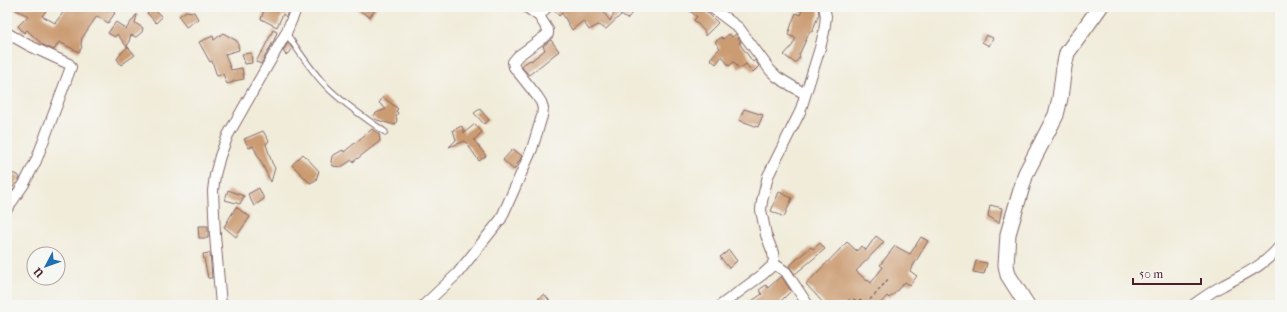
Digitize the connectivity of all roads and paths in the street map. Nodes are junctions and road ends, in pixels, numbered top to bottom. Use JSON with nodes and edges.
{"nodes":[{"id":1,"x":297,"y":7,"type":"edge"},
{"id":2,"x":526,"y":7,"type":"edge"},
{"id":3,"x":547,"y":7,"type":"edge"},
{"id":4,"x":711,"y":7,"type":"edge"},
{"id":5,"x":824,"y":7,"type":"edge"},
{"id":6,"x":1100,"y":7,"type":"edge"},
{"id":7,"x":539,"y":16,"type":"junction"},
{"id":8,"x":7,"y":33,"type":"edge"},
{"id":9,"x":286,"y":33,"type":"junction"},
{"id":10,"x":805,"y":94,"type":"junction"},
{"id":11,"x":385,"y":132,"type":"dead end"},
{"id":12,"x":7,"y":209,"type":"edge"},
{"id":13,"x":1280,"y":246,"type":"edge"},
{"id":14,"x":773,"y":263,"type":"junction"},
{"id":15,"x":889,"y":278,"type":"dead end"},
{"id":16,"x":221,"y":305,"type":"edge"},
{"id":17,"x":424,"y":305,"type":"edge"},
{"id":18,"x":721,"y":305,"type":"edge"},
{"id":19,"x":808,"y":305,"type":"edge"},
{"id":20,"x":844,"y":305,"type":"edge"},
{"id":21,"x":1027,"y":305,"type":"edge"},
{"id":22,"x":1193,"y":305,"type":"edge"}],
"edges":[{"from":1,"to":9,"type":"street"},
{"from":2,"to":7,"type":"street"},
{"from":3,"to":7,"type":"street"},
{"from":4,"to":10,"type":"street"},
{"from":5,"to":10,"type":"street"},
{"from":6,"to":21,"type":"street"},
{"from":7,"to":17,"type":"street"},
{"from":8,"to":12,"type":"street"},
{"from":9,"to":11,"type":"lane"},
{"from":9,"to":16,"type":"street"},
{"from":10,"to":14,"type":"street"},
{"from":13,"to":22,"type":"street"},
{"from":14,"to":18,"type":"street"},
{"from":14,"to":19,"type":"street"},
{"from":15,"to":20,"type":"path"}]}
